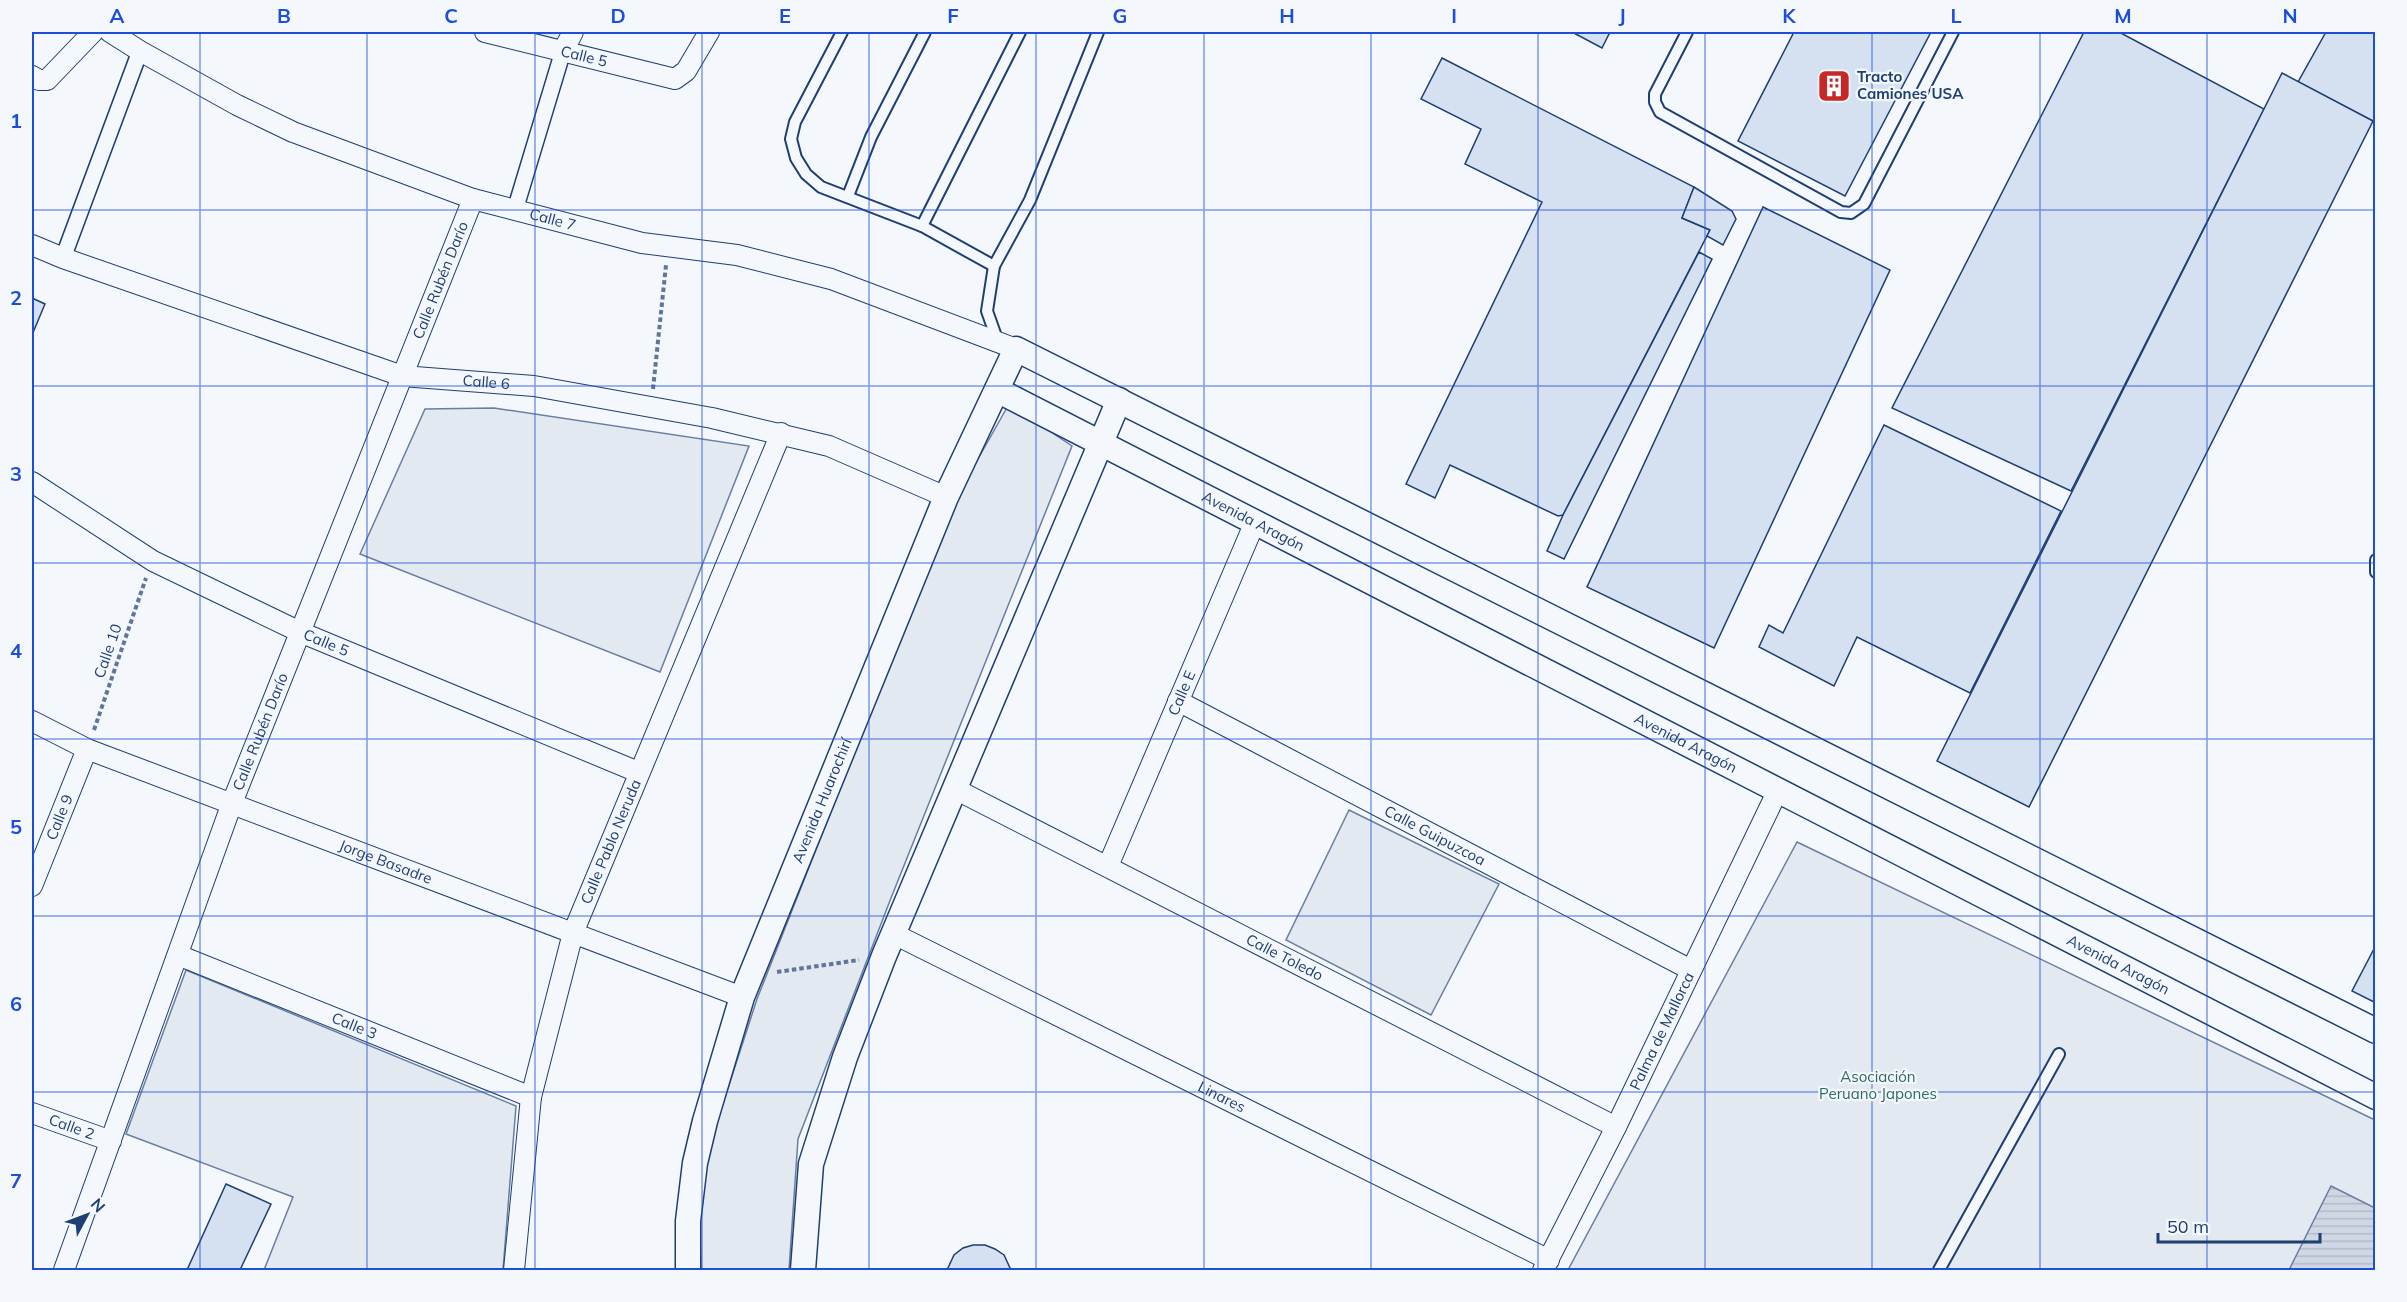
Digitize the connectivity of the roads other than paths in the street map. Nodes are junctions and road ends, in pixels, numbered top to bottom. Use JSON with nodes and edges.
{"nodes":[{"id":1,"x":93,"y":32,"type":"edge"},
{"id":2,"x":113,"y":32,"type":"edge"},
{"id":3,"x":485,"y":32,"type":"edge"},
{"id":4,"x":573,"y":32,"type":"edge"},
{"id":5,"x":709,"y":32,"type":"edge"},
{"id":6,"x":842,"y":32,"type":"edge"},
{"id":7,"x":925,"y":32,"type":"edge"},
{"id":8,"x":1020,"y":32,"type":"edge"},
{"id":9,"x":1098,"y":32,"type":"edge"},
{"id":10,"x":1686,"y":32,"type":"edge"},
{"id":11,"x":1953,"y":32,"type":"edge"},
{"id":12,"x":140,"y":51,"type":"junction"},
{"id":13,"x":563,"y":51,"type":"junction"},
{"id":14,"x":32,"y":76,"type":"edge"},
{"id":15,"x":848,"y":196,"type":"junction"},
{"id":16,"x":473,"y":199,"type":"junction"},
{"id":17,"x":515,"y":210,"type":"junction"},
{"id":18,"x":922,"y":226,"type":"junction"},
{"id":19,"x":32,"y":244,"type":"edge"},
{"id":20,"x":63,"y":258,"type":"junction"},
{"id":21,"x":994,"y":266,"type":"junction"},
{"id":22,"x":1007,"y":345,"type":"junction"},
{"id":23,"x":402,"y":376,"type":"junction"},
{"id":24,"x":997,"y":390,"type":"junction"},
{"id":25,"x":1119,"y":400,"type":"junction"},
{"id":26,"x":781,"y":433,"type":"junction"},
{"id":27,"x":1101,"y":442,"type":"junction"},
{"id":28,"x":32,"y":482,"type":"edge"},
{"id":29,"x":946,"y":497,"type":"junction"},
{"id":30,"x":1255,"y":522,"type":"junction"},
{"id":31,"x":2376,"y":560,"type":"edge"},
{"id":32,"x":2376,"y":572,"type":"edge"},
{"id":33,"x":300,"y":632,"type":"junction"},
{"id":34,"x":1178,"y":701,"type":"junction"},
{"id":35,"x":32,"y":721,"type":"edge"},
{"id":36,"x":87,"y":749,"type":"junction"},
{"id":37,"x":638,"y":772,"type":"junction"},
{"id":38,"x":955,"y":789,"type":"junction"},
{"id":39,"x":1778,"y":790,"type":"junction"},
{"id":40,"x":232,"y":803,"type":"junction"},
{"id":41,"x":1108,"y":866,"type":"junction"},
{"id":42,"x":32,"y":886,"type":"edge"},
{"id":43,"x":573,"y":933,"type":"junction"},
{"id":44,"x":894,"y":934,"type":"junction"},
{"id":45,"x":178,"y":955,"type":"junction"},
{"id":46,"x":1691,"y":970,"type":"junction"},
{"id":47,"x":746,"y":987,"type":"junction"},
{"id":48,"x":2376,"y":1031,"type":"edge"},
{"id":49,"x":2059,"y":1054,"type":"dead end"},
{"id":50,"x":531,"y":1096,"type":"junction"},
{"id":51,"x":2376,"y":1097,"type":"edge"},
{"id":52,"x":32,"y":1113,"type":"edge"},
{"id":53,"x":1616,"y":1127,"type":"junction"},
{"id":54,"x":111,"y":1141,"type":"junction"},
{"id":55,"x":1546,"y":1265,"type":"edge"},
{"id":56,"x":64,"y":1270,"type":"edge"},
{"id":57,"x":514,"y":1270,"type":"edge"},
{"id":58,"x":688,"y":1270,"type":"edge"},
{"id":59,"x":803,"y":1270,"type":"edge"},
{"id":60,"x":1939,"y":1270,"type":"edge"}],
"edges":[{"from":1,"to":14,"type":"street"},
{"from":2,"to":12,"type":"street","name":"Calle 7"},
{"from":3,"to":13,"type":"street","name":"Calle 5"},
{"from":4,"to":13,"type":"street"},
{"from":5,"to":13,"type":"street","name":"Calle 5"},
{"from":6,"to":15,"type":"lane"},
{"from":7,"to":15,"type":"lane"},
{"from":8,"to":18,"type":"lane"},
{"from":9,"to":21,"type":"lane"},
{"from":10,"to":11,"type":"lane"},
{"from":12,"to":16,"type":"street","name":"Calle 7"},
{"from":12,"to":20,"type":"street"},
{"from":13,"to":17,"type":"street"},
{"from":15,"to":18,"type":"lane"},
{"from":16,"to":17,"type":"street","name":"Calle 7"},
{"from":16,"to":23,"type":"street","name":"Calle Rubén Darío"},
{"from":17,"to":22,"type":"street","name":"Calle 7"},
{"from":18,"to":21,"type":"lane"},
{"from":19,"to":20,"type":"street","name":"Calle 6"},
{"from":20,"to":23,"type":"street","name":"Calle 6"},
{"from":21,"to":22,"type":"lane"},
{"from":22,"to":24,"type":"street","name":"Avenida Huarochirí"},
{"from":22,"to":25,"type":"street"},
{"from":23,"to":26,"type":"street","name":"Calle 6"},
{"from":23,"to":33,"type":"street","name":"Calle Rubén Darío"},
{"from":24,"to":27,"type":"street","name":"Avenida Aragón"},
{"from":24,"to":29,"type":"street","name":"Avenida Huarochirí"},
{"from":25,"to":27,"type":"street"},
{"from":25,"to":48,"type":"street"},
{"from":26,"to":29,"type":"street","name":"Calle 6"},
{"from":26,"to":37,"type":"street","name":"Calle Pablo Neruda"},
{"from":27,"to":30,"type":"street","name":"Avenida Aragón"},
{"from":27,"to":38,"type":"street"},
{"from":28,"to":33,"type":"street","name":"Calle 5"},
{"from":29,"to":47,"type":"street","name":"Avenida Huarochirí"},
{"from":30,"to":34,"type":"street","name":"Calle E"},
{"from":30,"to":39,"type":"street","name":"Avenida Aragón"},
{"from":31,"to":32,"type":"lane"},
{"from":33,"to":37,"type":"street","name":"Calle 5"},
{"from":33,"to":40,"type":"street","name":"Calle Rubén Darío"},
{"from":34,"to":41,"type":"street","name":"Calle E"},
{"from":34,"to":46,"type":"street","name":"Calle Guipuzcoa"},
{"from":35,"to":36,"type":"street","name":"Jorge Basadre"},
{"from":36,"to":40,"type":"street","name":"Jorge Basadre"},
{"from":36,"to":42,"type":"street","name":"Calle 9"},
{"from":37,"to":43,"type":"street","name":"Calle Pablo Neruda"},
{"from":38,"to":41,"type":"street","name":"Calle Toledo"},
{"from":38,"to":44,"type":"street"},
{"from":39,"to":46,"type":"street","name":"Palma de Mallorca"},
{"from":39,"to":51,"type":"street","name":"Avenida Aragón"},
{"from":40,"to":43,"type":"street","name":"Jorge Basadre"},
{"from":40,"to":45,"type":"street","name":"Calle Rubén Darío"},
{"from":41,"to":53,"type":"street","name":"Calle Toledo"},
{"from":43,"to":47,"type":"street","name":"Jorge Basadre"},
{"from":43,"to":50,"type":"street","name":"Calle Pablo Neruda"},
{"from":44,"to":55,"type":"street","name":"Linares"},
{"from":44,"to":59,"type":"street"},
{"from":45,"to":50,"type":"street","name":"Calle 3"},
{"from":45,"to":54,"type":"street","name":"Calle Rubén Darío"},
{"from":46,"to":53,"type":"street","name":"Palma de Mallorca"},
{"from":47,"to":58,"type":"street","name":"Avenida Huarochirí"},
{"from":49,"to":60,"type":"lane"},
{"from":50,"to":57,"type":"street","name":"Calle Pablo Neruda"},
{"from":52,"to":54,"type":"street","name":"Calle 2"},
{"from":53,"to":55,"type":"street","name":"Palma de Mallorca"},
{"from":54,"to":56,"type":"street","name":"Calle Rubén Darío"}]}
